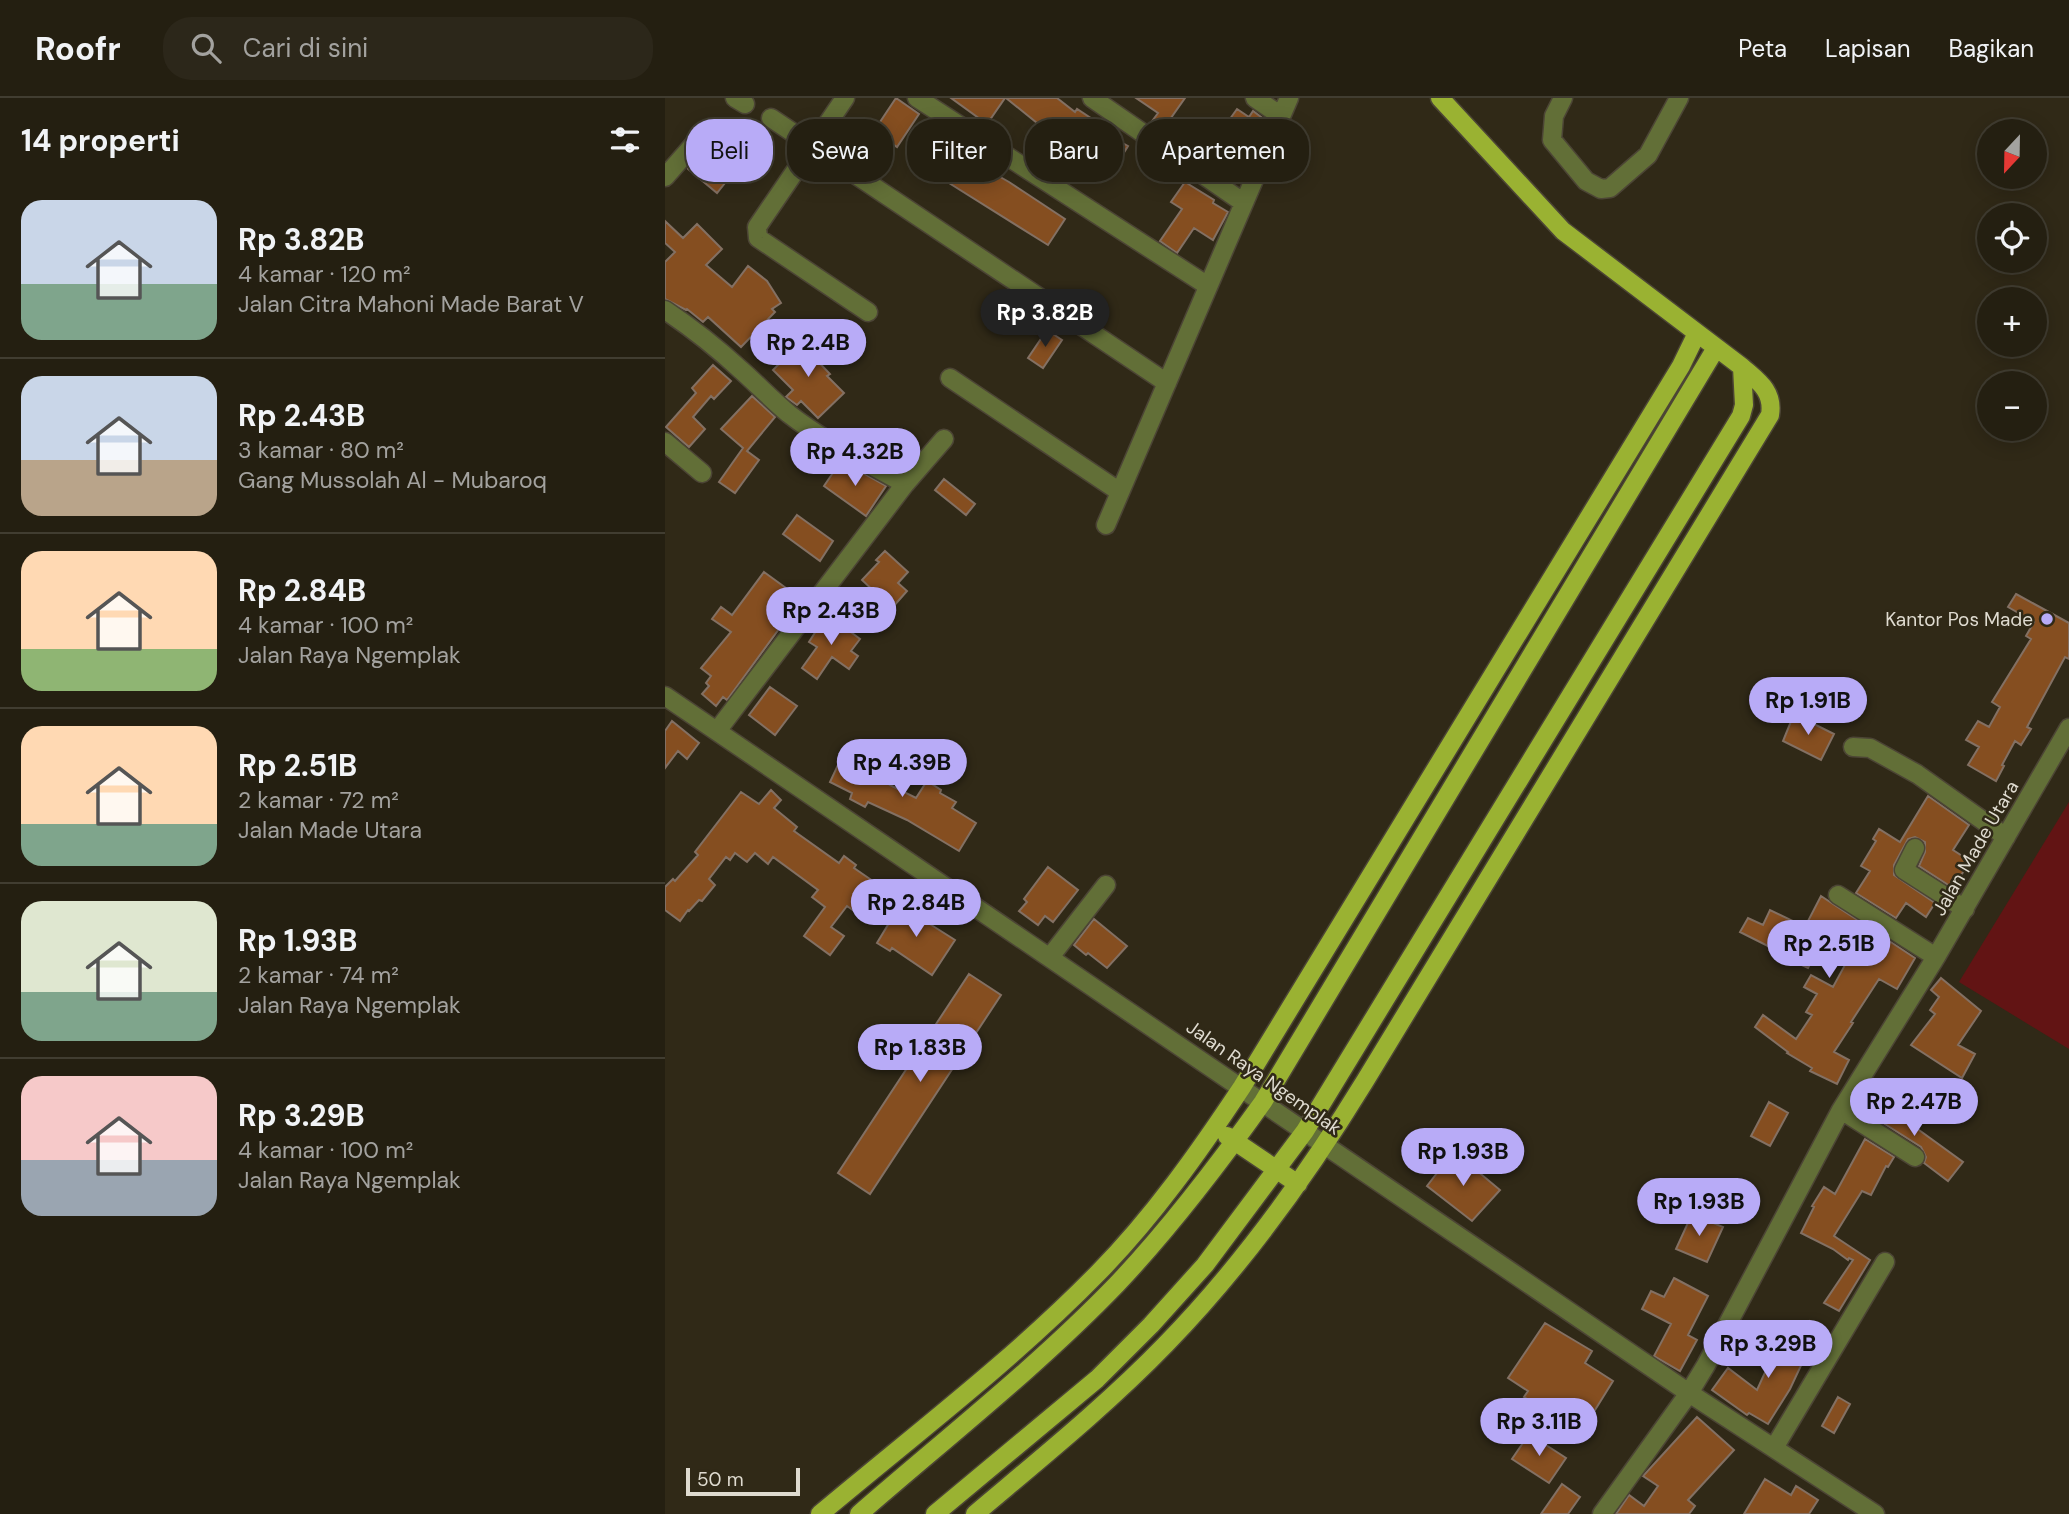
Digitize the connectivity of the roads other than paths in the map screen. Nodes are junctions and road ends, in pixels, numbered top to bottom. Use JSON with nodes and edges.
{"nodes":[{"id":1,"x":845,"y":98,"type":"edge"},
{"id":2,"x":917,"y":98,"type":"edge"},
{"id":3,"x":1092,"y":98,"type":"edge"},
{"id":4,"x":1255,"y":98,"type":"edge"},
{"id":5,"x":1289,"y":98,"type":"edge"},
{"id":6,"x":1440,"y":98,"type":"edge"},
{"id":7,"x":1563,"y":98,"type":"edge"},
{"id":8,"x":1679,"y":98,"type":"edge"},
{"id":9,"x":1281,"y":116,"type":"junction"},
{"id":10,"x":771,"y":118,"type":"dead end"},
{"id":11,"x":830,"y":119,"type":"edge"},
{"id":12,"x":787,"y":129,"type":"edge"},
{"id":13,"x":686,"y":153,"type":"edge"},
{"id":14,"x":665,"y":177,"type":"edge"},
{"id":15,"x":787,"y":181,"type":"edge"},
{"id":16,"x":866,"y":182,"type":"edge"},
{"id":17,"x":1244,"y":204,"type":"junction"},
{"id":18,"x":1208,"y":286,"type":"junction"},
{"id":19,"x":665,"y":310,"type":"edge"},
{"id":20,"x":868,"y":312,"type":"dead end"},
{"id":21,"x":1697,"y":333,"type":"junction"},
{"id":22,"x":1716,"y":348,"type":"junction"},
{"id":23,"x":1742,"y":367,"type":"junction"},
{"id":24,"x":950,"y":378,"type":"dead end"},
{"id":25,"x":1167,"y":383,"type":"junction"},
{"id":26,"x":944,"y":439,"type":"dead end"},
{"id":27,"x":665,"y":442,"type":"edge"},
{"id":28,"x":702,"y":473,"type":"dead end"},
{"id":29,"x":905,"y":484,"type":"junction"},
{"id":30,"x":1120,"y":492,"type":"junction"},
{"id":31,"x":1106,"y":525,"type":"dead end"},
{"id":32,"x":665,"y":696,"type":"edge"},
{"id":33,"x":717,"y":731,"type":"junction"},
{"id":34,"x":2066,"y":738,"type":"edge"},
{"id":35,"x":1853,"y":747,"type":"dead end"},
{"id":36,"x":2006,"y":837,"type":"junction"},
{"id":37,"x":1915,"y":848,"type":"dead end"},
{"id":38,"x":1106,"y":885,"type":"dead end"},
{"id":39,"x":1838,"y":895,"type":"dead end"},
{"id":40,"x":1965,"y":909,"type":"junction"},
{"id":41,"x":1051,"y":957,"type":"junction"},
{"id":42,"x":1936,"y":957,"type":"junction"},
{"id":43,"x":1242,"y":1087,"type":"junction"},
{"id":44,"x":1263,"y":1102,"type":"junction"},
{"id":45,"x":1841,"y":1110,"type":"junction"},
{"id":46,"x":1215,"y":1128,"type":"junction"},
{"id":47,"x":1305,"y":1131,"type":"junction"},
{"id":48,"x":1235,"y":1141,"type":"junction"},
{"id":49,"x":1325,"y":1145,"type":"junction"},
{"id":50,"x":1915,"y":1157,"type":"dead end"},
{"id":51,"x":1276,"y":1170,"type":"junction"},
{"id":52,"x":1298,"y":1185,"type":"junction"},
{"id":53,"x":1885,"y":1262,"type":"dead end"},
{"id":54,"x":1689,"y":1393,"type":"junction"},
{"id":55,"x":1774,"y":1448,"type":"junction"},
{"id":56,"x":820,"y":1514,"type":"edge"},
{"id":57,"x":859,"y":1514,"type":"edge"},
{"id":58,"x":935,"y":1514,"type":"edge"},
{"id":59,"x":975,"y":1514,"type":"edge"},
{"id":60,"x":1602,"y":1514,"type":"edge"},
{"id":61,"x":1875,"y":1514,"type":"edge"}],
"edges":[{"from":1,"to":11,"type":"street"},
{"from":2,"to":18,"type":"street"},
{"from":3,"to":17,"type":"street"},
{"from":4,"to":9,"type":"street"},
{"from":5,"to":9,"type":"street"},
{"from":6,"to":21,"type":"main road"},
{"from":7,"to":8,"type":"street"},
{"from":9,"to":17,"type":"street"},
{"from":10,"to":12,"type":"street"},
{"from":13,"to":14,"type":"street"},
{"from":15,"to":20,"type":"street"},
{"from":16,"to":25,"type":"street"},
{"from":17,"to":18,"type":"street"},
{"from":18,"to":25,"type":"street"},
{"from":19,"to":29,"type":"street"},
{"from":21,"to":22,"type":"main road"},
{"from":21,"to":43,"type":"main road"},
{"from":22,"to":23,"type":"main road"},
{"from":22,"to":44,"type":"main road"},
{"from":23,"to":47,"type":"main road"},
{"from":23,"to":49,"type":"main road"},
{"from":24,"to":30,"type":"street"},
{"from":25,"to":30,"type":"street"},
{"from":26,"to":29,"type":"street"},
{"from":27,"to":28,"type":"street"},
{"from":29,"to":33,"type":"street"},
{"from":30,"to":31,"type":"street"},
{"from":32,"to":33,"type":"street","name":"Jalan Raya Ngemplak"},
{"from":33,"to":41,"type":"street","name":"Jalan Raya Ngemplak"},
{"from":34,"to":36,"type":"street","name":"Jalan Made Utara"},
{"from":35,"to":36,"type":"street"},
{"from":36,"to":40,"type":"street","name":"Jalan Made Utara"},
{"from":37,"to":40,"type":"street"},
{"from":38,"to":41,"type":"street"},
{"from":39,"to":42,"type":"street"},
{"from":40,"to":42,"type":"street","name":"Jalan Made Utara"},
{"from":41,"to":43,"type":"street","name":"Jalan Raya Ngemplak"},
{"from":42,"to":45,"type":"street","name":"Jalan Made Utara"},
{"from":43,"to":44,"type":"street","name":"Jalan Raya Ngemplak"},
{"from":43,"to":46,"type":"main road"},
{"from":44,"to":47,"type":"street","name":"Jalan Raya Ngemplak"},
{"from":44,"to":48,"type":"main road"},
{"from":45,"to":50,"type":"street"},
{"from":45,"to":54,"type":"street","name":"Jalan Made Utara"},
{"from":46,"to":48,"type":"main road"},
{"from":46,"to":56,"type":"main road"},
{"from":47,"to":49,"type":"street","name":"Jalan Raya Ngemplak"},
{"from":47,"to":51,"type":"main road"},
{"from":48,"to":51,"type":"main road"},
{"from":48,"to":57,"type":"main road"},
{"from":49,"to":52,"type":"main road"},
{"from":49,"to":54,"type":"street","name":"Jalan Raya Ngemplak"},
{"from":51,"to":52,"type":"main road"},
{"from":51,"to":58,"type":"main road"},
{"from":52,"to":59,"type":"main road"},
{"from":53,"to":55,"type":"street"},
{"from":54,"to":55,"type":"street","name":"Jalan Raya Ngemplak"},
{"from":54,"to":60,"type":"street","name":"Jalan Made Utara"},
{"from":55,"to":61,"type":"street","name":"Jalan Raya Ngemplak"}]}
